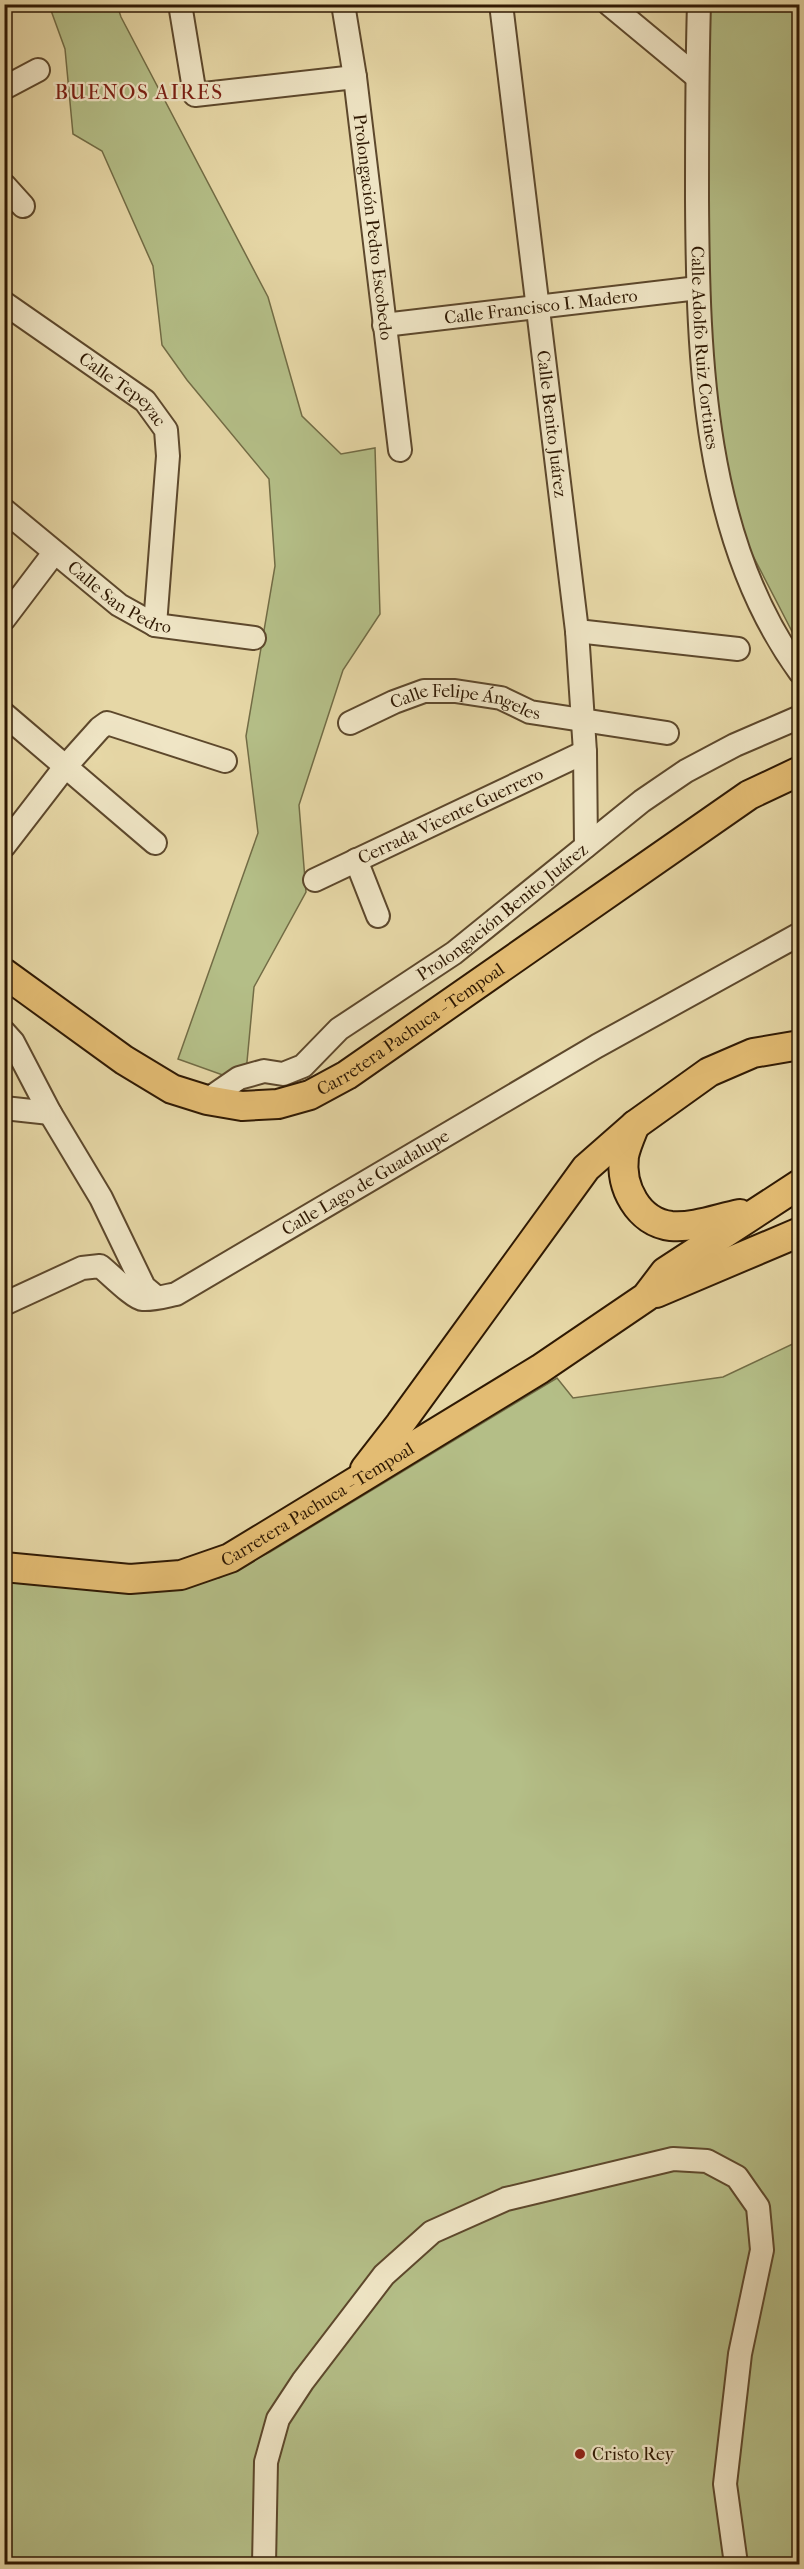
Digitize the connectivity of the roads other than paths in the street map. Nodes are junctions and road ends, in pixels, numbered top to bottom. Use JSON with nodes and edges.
{"nodes":[{"id":1,"x":180,"y":4,"type":"edge"},
{"id":2,"x":344,"y":4,"type":"edge"},
{"id":3,"x":501,"y":4,"type":"edge"},
{"id":4,"x":609,"y":4,"type":"edge"},
{"id":5,"x":699,"y":4,"type":"edge"},
{"id":6,"x":38,"y":70,"type":"dead end"},
{"id":7,"x":354,"y":77,"type":"junction"},
{"id":8,"x":697,"y":77,"type":"junction"},
{"id":9,"x":4,"y":88,"type":"edge"},
{"id":10,"x":4,"y":185,"type":"edge"},
{"id":11,"x":22,"y":206,"type":"dead end"},
{"id":12,"x":698,"y":288,"type":"junction"},
{"id":13,"x":4,"y":303,"type":"edge"},
{"id":14,"x":537,"y":307,"type":"junction"},
{"id":15,"x":384,"y":325,"type":"junction"},
{"id":16,"x":400,"y":450,"type":"dead end"},
{"id":17,"x":4,"y":510,"type":"edge"},
{"id":18,"x":54,"y":553,"type":"junction"},
{"id":19,"x":4,"y":619,"type":"edge"},
{"id":20,"x":155,"y":625,"type":"junction"},
{"id":21,"x":577,"y":631,"type":"junction"},
{"id":22,"x":254,"y":638,"type":"dead end"},
{"id":23,"x":738,"y":649,"type":"dead end"},
{"id":24,"x":800,"y":672,"type":"edge"},
{"id":25,"x":4,"y":714,"type":"edge"},
{"id":26,"x":800,"y":717,"type":"edge"},
{"id":27,"x":584,"y":722,"type":"junction"},
{"id":28,"x":350,"y":723,"type":"dead end"},
{"id":29,"x":667,"y":733,"type":"dead end"},
{"id":30,"x":585,"y":752,"type":"junction"},
{"id":31,"x":225,"y":761,"type":"dead end"},
{"id":32,"x":65,"y":767,"type":"junction"},
{"id":33,"x":800,"y":771,"type":"edge"},
{"id":34,"x":154,"y":843,"type":"dead end"},
{"id":35,"x":4,"y":846,"type":"edge"},
{"id":36,"x":586,"y":846,"type":"junction"},
{"id":37,"x":356,"y":860,"type":"junction"},
{"id":38,"x":315,"y":880,"type":"dead end"},
{"id":39,"x":378,"y":916,"type":"dead end"},
{"id":40,"x":800,"y":934,"type":"edge"},
{"id":41,"x":4,"y":973,"type":"edge"},
{"id":42,"x":4,"y":1032,"type":"edge"},
{"id":43,"x":800,"y":1045,"type":"edge"},
{"id":44,"x":207,"y":1100,"type":"junction"},
{"id":45,"x":4,"y":1108,"type":"edge"},
{"id":46,"x":50,"y":1113,"type":"junction"},
{"id":47,"x":635,"y":1125,"type":"junction"},
{"id":48,"x":800,"y":1184,"type":"edge"},
{"id":49,"x":757,"y":1210,"type":"junction"},
{"id":50,"x":800,"y":1232,"type":"edge"},
{"id":51,"x":156,"y":1297,"type":"junction"},
{"id":52,"x":646,"y":1297,"type":"junction"},
{"id":53,"x":4,"y":1304,"type":"edge"},
{"id":54,"x":354,"y":1482,"type":"junction"},
{"id":55,"x":4,"y":1567,"type":"edge"},
{"id":56,"x":264,"y":2565,"type":"edge"},
{"id":57,"x":736,"y":2565,"type":"edge"}],
"edges":[{"from":1,"to":7,"type":"street"},
{"from":2,"to":7,"type":"street","name":"Prolongación Pedro Escobedo"},
{"from":3,"to":14,"type":"street","name":"Calle Benito Juárez"},
{"from":4,"to":8,"type":"street"},
{"from":5,"to":8,"type":"street","name":"Calle Adolfo Ruiz Cortines"},
{"from":6,"to":9,"type":"street"},
{"from":7,"to":15,"type":"street","name":"Prolongación Pedro Escobedo"},
{"from":8,"to":12,"type":"street","name":"Calle Adolfo Ruiz Cortines"},
{"from":10,"to":11,"type":"street"},
{"from":12,"to":14,"type":"street","name":"Calle Francisco I. Madero"},
{"from":12,"to":24,"type":"street","name":"Calle Adolfo Ruiz Cortines"},
{"from":13,"to":20,"type":"street","name":"Calle Tepeyac"},
{"from":14,"to":15,"type":"street","name":"Calle Francisco I. Madero"},
{"from":14,"to":21,"type":"street","name":"Calle Benito Juárez"},
{"from":15,"to":16,"type":"street","name":"Prolongación Pedro Escobedo"},
{"from":17,"to":18,"type":"street","name":"Calle San Pedro"},
{"from":18,"to":19,"type":"street"},
{"from":18,"to":20,"type":"street","name":"Calle San Pedro"},
{"from":20,"to":22,"type":"street","name":"Calle San Pedro"},
{"from":21,"to":23,"type":"street"},
{"from":21,"to":27,"type":"street","name":"Calle Benito Juárez"},
{"from":25,"to":32,"type":"street"},
{"from":26,"to":36,"type":"street","name":"Prolongación Benito Juárez"},
{"from":27,"to":28,"type":"street","name":"Calle Felipe Ángeles"},
{"from":27,"to":29,"type":"street","name":"Calle Felipe Ángeles"},
{"from":27,"to":30,"type":"street","name":"Calle Benito Juárez"},
{"from":30,"to":36,"type":"street","name":"Calle Benito Juárez"},
{"from":30,"to":37,"type":"street","name":"Cerrada Vicente Guerrero"},
{"from":31,"to":32,"type":"street"},
{"from":32,"to":34,"type":"street"},
{"from":32,"to":35,"type":"street"},
{"from":33,"to":44,"type":"main road","name":"Carretera Pachuca - Tempoal"},
{"from":36,"to":44,"type":"street","name":"Prolongación Benito Juárez"},
{"from":37,"to":38,"type":"street","name":"Cerrada Vicente Guerrero"},
{"from":37,"to":39,"type":"street"},
{"from":40,"to":51,"type":"street","name":"Calle Lago de Guadalupe"},
{"from":41,"to":44,"type":"main road","name":"Carretera Pachuca - Tempoal"},
{"from":42,"to":46,"type":"street"},
{"from":43,"to":47,"type":"main road"},
{"from":45,"to":46,"type":"street"},
{"from":46,"to":51,"type":"street"},
{"from":47,"to":49,"type":"main road"},
{"from":47,"to":54,"type":"main road"},
{"from":48,"to":49,"type":"main road","name":"Carretera Pachuca - Tempoal"},
{"from":49,"to":52,"type":"main road","name":"Carretera Pachuca - Tempoal"},
{"from":50,"to":52,"type":"main road"},
{"from":51,"to":53,"type":"street"},
{"from":52,"to":54,"type":"main road","name":"Carretera Pachuca - Tempoal"},
{"from":54,"to":55,"type":"main road","name":"Carretera Pachuca - Tempoal"},
{"from":56,"to":57,"type":"street"}]}
